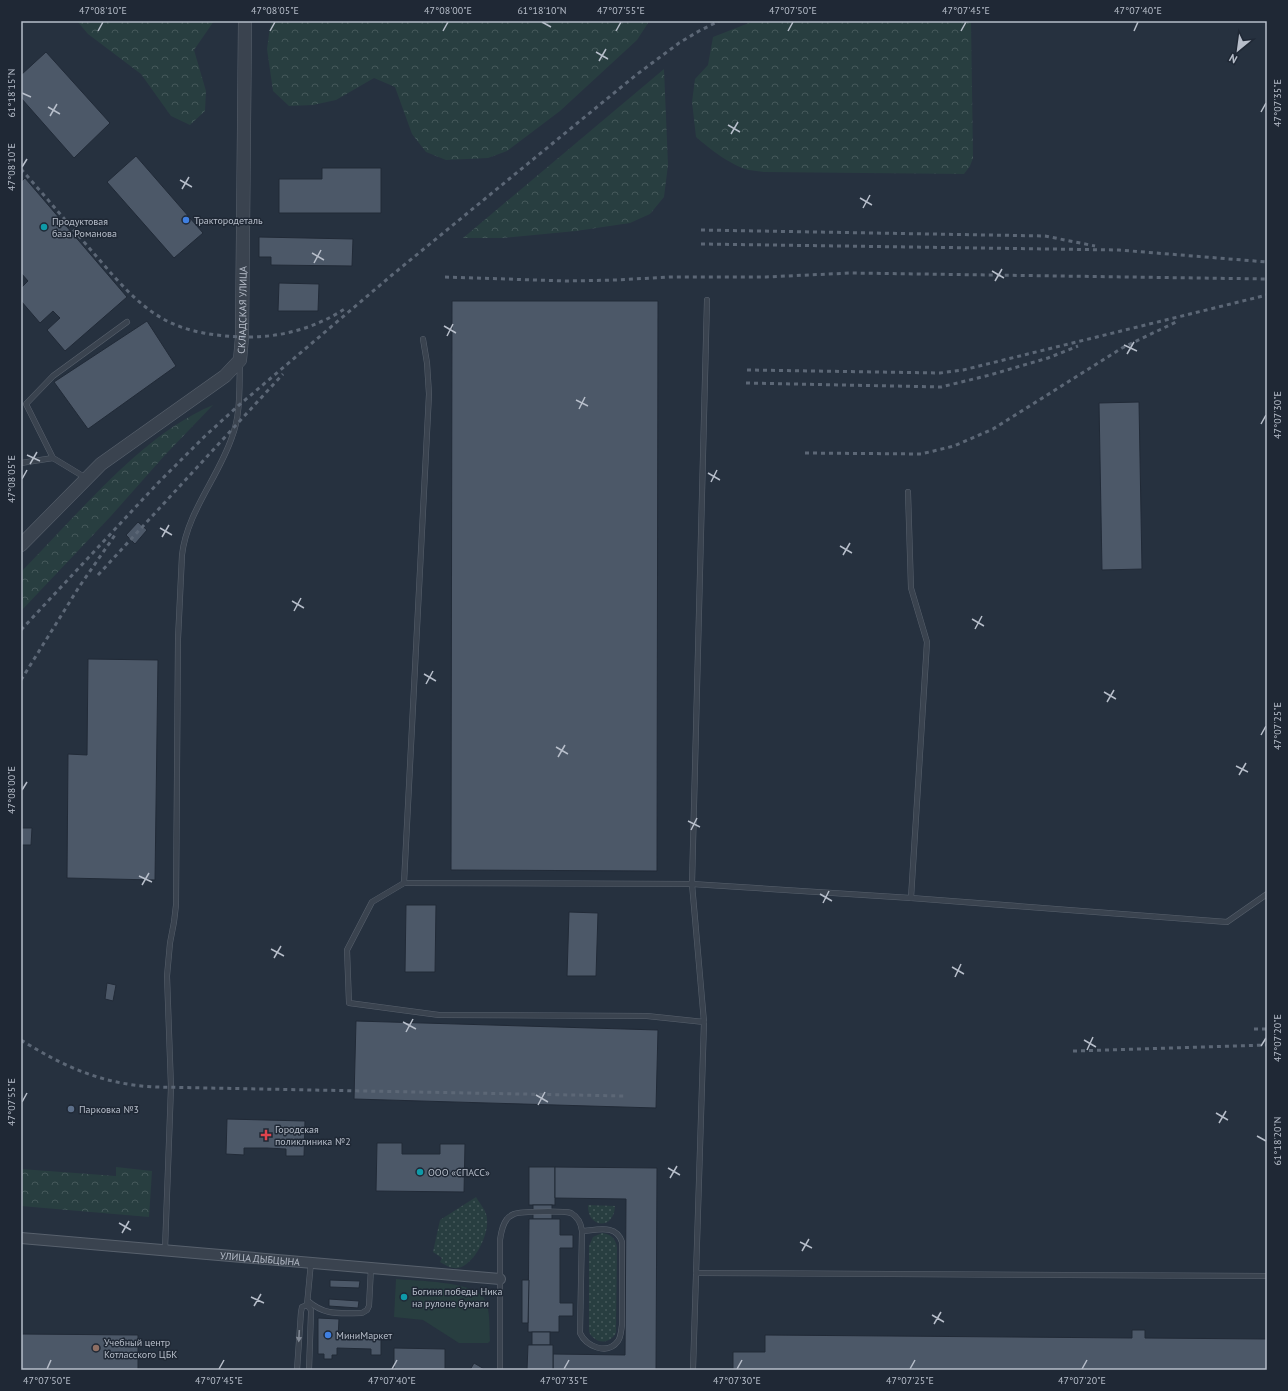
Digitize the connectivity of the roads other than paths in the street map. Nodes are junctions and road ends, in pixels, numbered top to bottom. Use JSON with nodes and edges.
{"nodes":[{"id":1,"x":245,"y":21,"type":"edge"},
{"id":2,"x":707,"y":300,"type":"dead end"},
{"id":3,"x":127,"y":322,"type":"dead end"},
{"id":4,"x":423,"y":339,"type":"dead end"},
{"id":5,"x":240,"y":360,"type":"junction"},
{"id":6,"x":54,"y":458,"type":"junction"},
{"id":7,"x":21,"y":463,"type":"edge"},
{"id":8,"x":86,"y":478,"type":"junction"},
{"id":9,"x":908,"y":492,"type":"dead end"},
{"id":10,"x":21,"y":545,"type":"edge"},
{"id":11,"x":404,"y":883,"type":"junction"},
{"id":12,"x":692,"y":884,"type":"junction"},
{"id":13,"x":1267,"y":894,"type":"edge"},
{"id":14,"x":911,"y":898,"type":"junction"},
{"id":15,"x":704,"y":1022,"type":"junction"},
{"id":16,"x":582,"y":1231,"type":"junction"},
{"id":17,"x":21,"y":1238,"type":"edge"},
{"id":18,"x":165,"y":1249,"type":"junction"},
{"id":19,"x":311,"y":1262,"type":"junction"},
{"id":20,"x":371,"y":1268,"type":"junction"},
{"id":21,"x":696,"y":1273,"type":"junction"},
{"id":22,"x":1267,"y":1276,"type":"edge"},
{"id":23,"x":500,"y":1279,"type":"junction"},
{"id":24,"x":307,"y":1302,"type":"junction"},
{"id":25,"x":297,"y":1370,"type":"edge"},
{"id":26,"x":309,"y":1370,"type":"edge"},
{"id":27,"x":500,"y":1370,"type":"edge"},
{"id":28,"x":693,"y":1370,"type":"edge"}],
"edges":[{"from":1,"to":5,"type":"street","name":"СКЛАДСКАЯ УЛИЦА"},
{"from":2,"to":12,"type":"lane"},
{"from":3,"to":6,"type":"lane"},
{"from":4,"to":11,"type":"lane"},
{"from":5,"to":8,"type":"street","name":"СКЛАДСКАЯ УЛИЦА"},
{"from":5,"to":18,"type":"lane"},
{"from":6,"to":7,"type":"lane"},
{"from":6,"to":8,"type":"lane"},
{"from":8,"to":10,"type":"street","name":"СКЛАДСКАЯ УЛИЦА"},
{"from":9,"to":14,"type":"lane"},
{"from":11,"to":12,"type":"lane"},
{"from":11,"to":15,"type":"lane"},
{"from":12,"to":14,"type":"lane"},
{"from":12,"to":15,"type":"lane"},
{"from":13,"to":14,"type":"lane"},
{"from":15,"to":21,"type":"lane"},
{"from":16,"to":16,"type":"lane"},
{"from":16,"to":23,"type":"lane"},
{"from":17,"to":18,"type":"street","name":"УЛИЦА ДЫБЦЫНА"},
{"from":18,"to":19,"type":"street","name":"УЛИЦА ДЫБЦЫНА"},
{"from":19,"to":20,"type":"street","name":"УЛИЦА ДЫБЦЫНА"},
{"from":19,"to":24,"type":"lane"},
{"from":20,"to":23,"type":"street","name":"УЛИЦА ДЫБЦЫНА"},
{"from":20,"to":24,"type":"lane"},
{"from":21,"to":22,"type":"lane"},
{"from":21,"to":28,"type":"lane"},
{"from":23,"to":27,"type":"lane"},
{"from":24,"to":25,"type":"lane","one_way":true},
{"from":24,"to":26,"type":"lane"}]}
